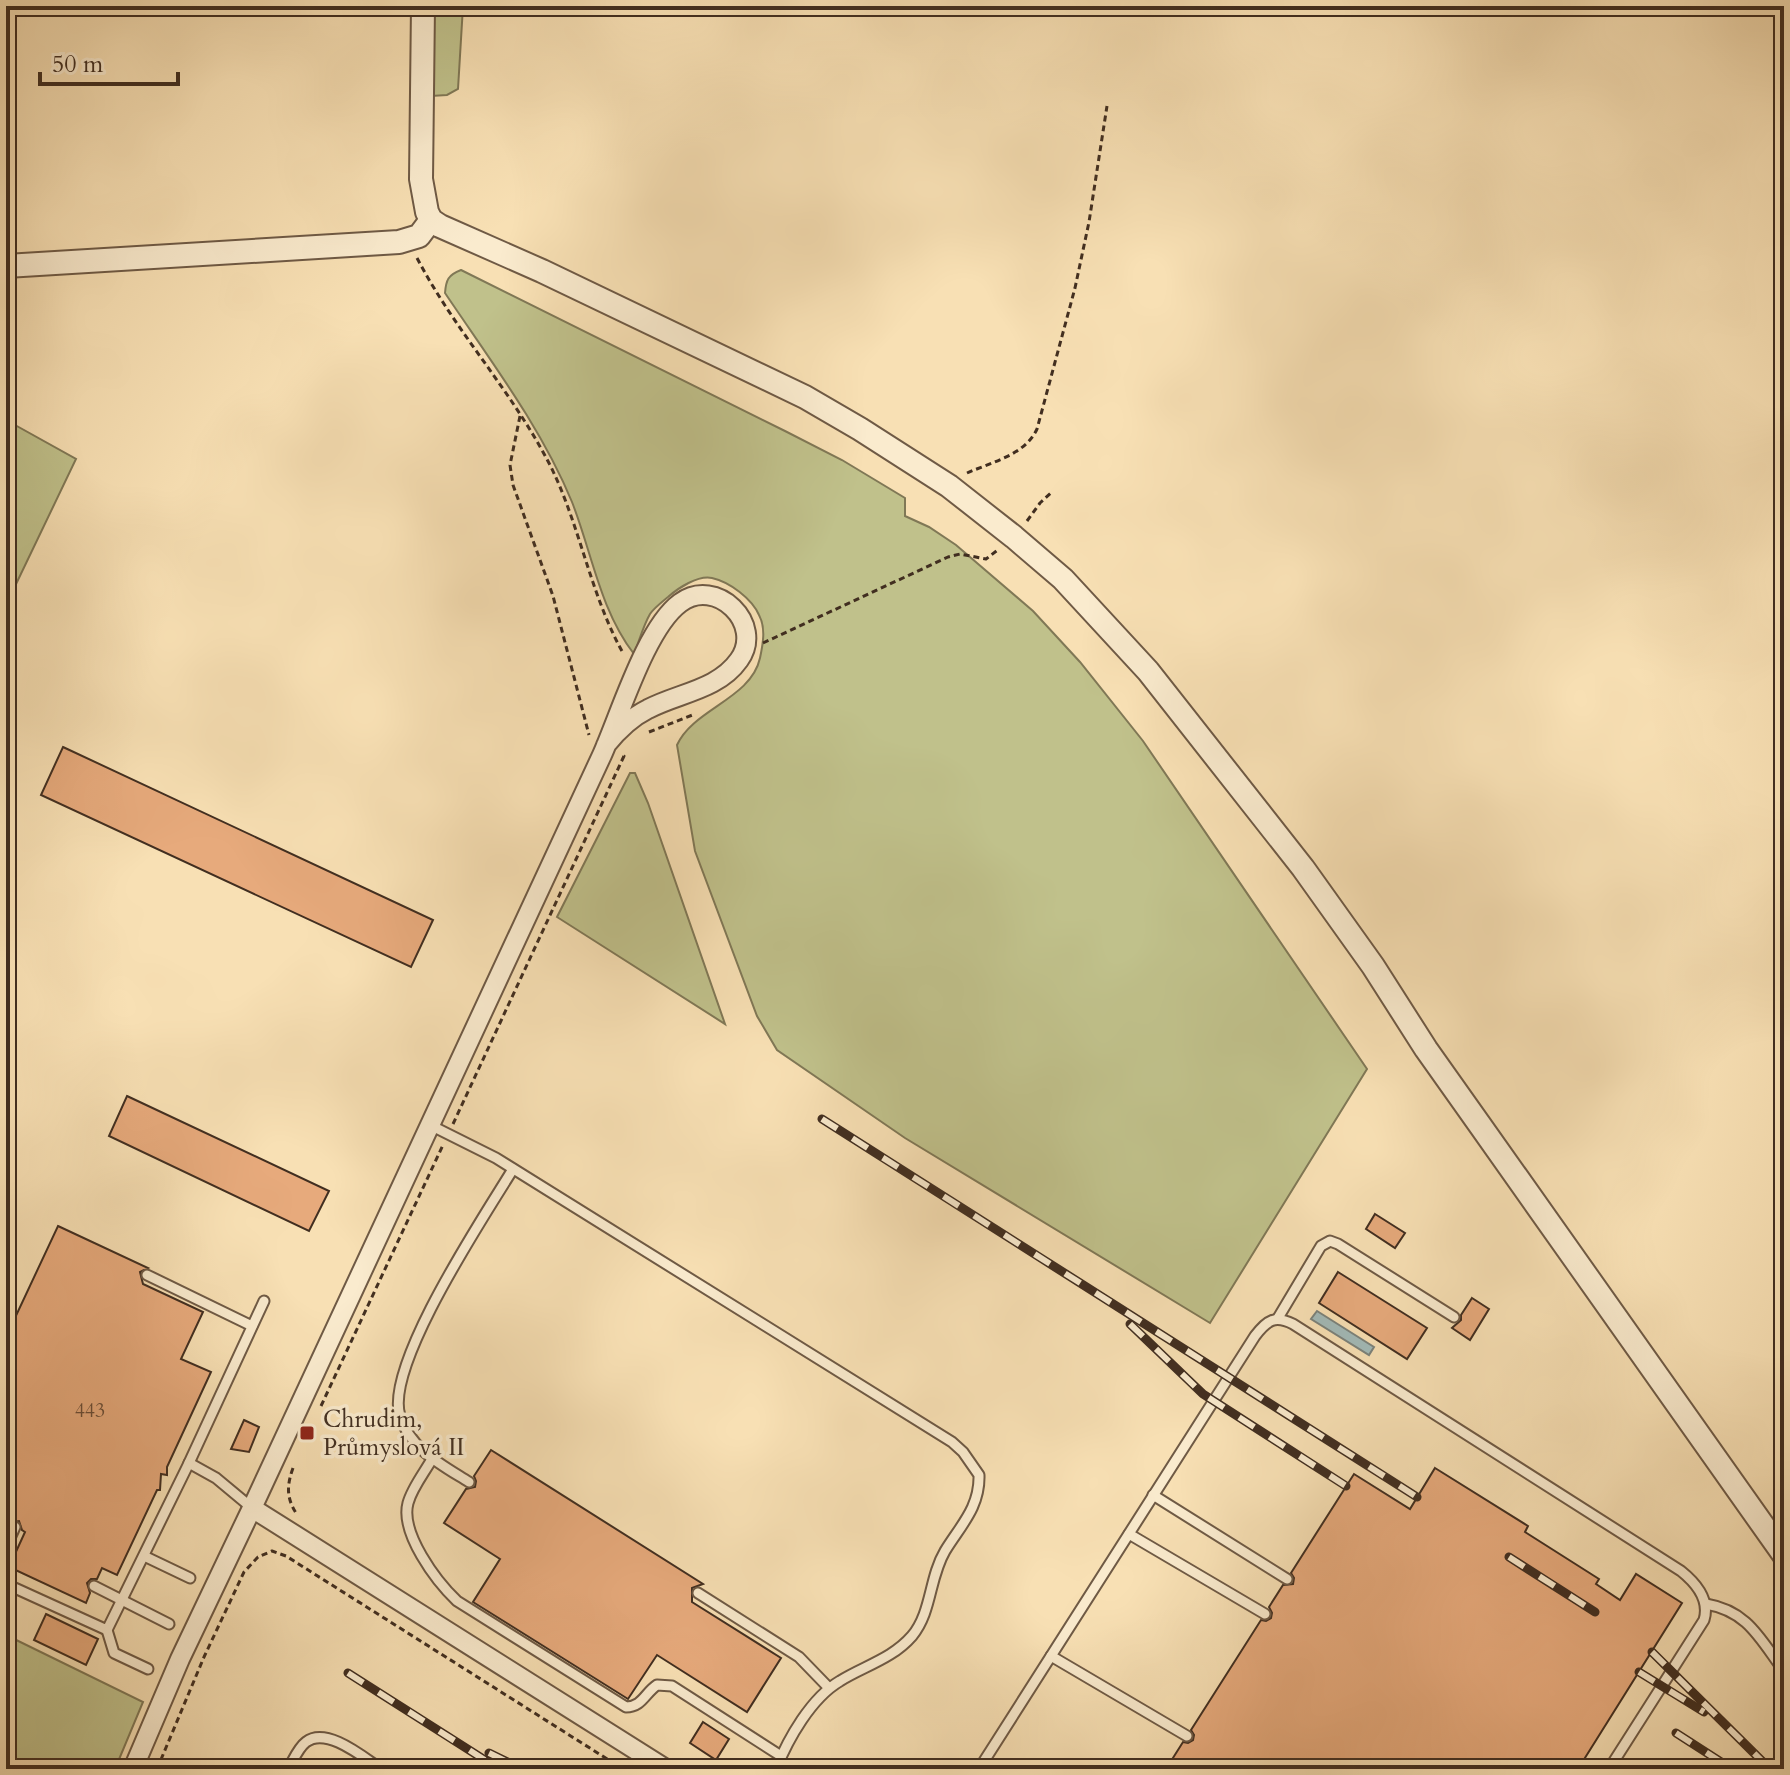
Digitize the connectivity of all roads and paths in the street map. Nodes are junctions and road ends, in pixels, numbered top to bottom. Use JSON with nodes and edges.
{"nodes":[{"id":1,"x":423,"y":6,"type":"edge"},
{"id":2,"x":1107,"y":106,"type":"dead end"},
{"id":3,"x":431,"y":220,"type":"junction"},
{"id":4,"x":408,"y":240,"type":"junction"},
{"id":5,"x":6,"y":266,"type":"edge"},
{"id":6,"x":520,"y":416,"type":"junction"},
{"id":7,"x":949,"y":486,"type":"junction"},
{"id":8,"x":1053,"y":491,"type":"dead end"},
{"id":9,"x":1020,"y":531,"type":"junction"},
{"id":10,"x":744,"y":650,"type":"junction"},
{"id":11,"x":636,"y":674,"type":"junction"},
{"id":12,"x":695,"y":714,"type":"dead end"},
{"id":13,"x":642,"y":735,"type":"dead end"},
{"id":14,"x":604,"y":750,"type":"junction"},
{"id":15,"x":430,"y":1125,"type":"junction"},
{"id":16,"x":513,"y":1169,"type":"junction"},
{"id":17,"x":147,"y":1275,"type":"dead end"},
{"id":18,"x":264,"y":1301,"type":"dead end"},
{"id":19,"x":1454,"y":1317,"type":"dead end"},
{"id":20,"x":1278,"y":1318,"type":"junction"},
{"id":21,"x":252,"y":1326,"type":"junction"},
{"id":22,"x":432,"y":1459,"type":"junction"},
{"id":23,"x":189,"y":1463,"type":"junction"},
{"id":24,"x":469,"y":1482,"type":"dead end"},
{"id":25,"x":1153,"y":1495,"type":"junction"},
{"id":26,"x":252,"y":1508,"type":"junction"},
{"id":27,"x":15,"y":1527,"type":"dead end"},
{"id":28,"x":1129,"y":1534,"type":"junction"},
{"id":29,"x":6,"y":1547,"type":"edge"},
{"id":30,"x":1784,"y":1555,"type":"edge"},
{"id":31,"x":144,"y":1556,"type":"junction"},
{"id":32,"x":190,"y":1578,"type":"dead end"},
{"id":33,"x":1287,"y":1579,"type":"dead end"},
{"id":34,"x":6,"y":1584,"type":"edge"},
{"id":35,"x":94,"y":1586,"type":"dead end"},
{"id":36,"x":698,"y":1593,"type":"dead end"},
{"id":37,"x":122,"y":1600,"type":"junction"},
{"id":38,"x":1706,"y":1604,"type":"junction"},
{"id":39,"x":1265,"y":1614,"type":"dead end"},
{"id":40,"x":169,"y":1624,"type":"dead end"},
{"id":41,"x":107,"y":1630,"type":"junction"},
{"id":42,"x":1051,"y":1656,"type":"junction"},
{"id":43,"x":148,"y":1669,"type":"dead end"},
{"id":44,"x":1784,"y":1671,"type":"edge"},
{"id":45,"x":829,"y":1688,"type":"junction"},
{"id":46,"x":1187,"y":1736,"type":"dead end"},
{"id":47,"x":781,"y":1756,"type":"junction"},
{"id":48,"x":368,"y":1766,"type":"edge"},
{"id":49,"x":133,"y":1769,"type":"edge"},
{"id":50,"x":157,"y":1769,"type":"edge"},
{"id":51,"x":288,"y":1769,"type":"edge"},
{"id":52,"x":381,"y":1769,"type":"edge"},
{"id":53,"x":623,"y":1769,"type":"edge"},
{"id":54,"x":666,"y":1769,"type":"edge"},
{"id":55,"x":776,"y":1769,"type":"edge"},
{"id":56,"x":980,"y":1769,"type":"edge"},
{"id":57,"x":1609,"y":1769,"type":"edge"}],
"edges":[{"from":1,"to":3,"type":"street"},
{"from":2,"to":7,"type":"path"},
{"from":3,"to":4,"type":"street"},
{"from":3,"to":7,"type":"street"},
{"from":4,"to":5,"type":"street"},
{"from":4,"to":6,"type":"path"},
{"from":6,"to":11,"type":"path"},
{"from":6,"to":14,"type":"path"},
{"from":7,"to":9,"type":"street"},
{"from":8,"to":9,"type":"path"},
{"from":9,"to":10,"type":"path"},
{"from":9,"to":30,"type":"street"},
{"from":10,"to":11,"type":"street"},
{"from":10,"to":14,"type":"street"},
{"from":11,"to":14,"type":"street"},
{"from":12,"to":13,"type":"path"},
{"from":14,"to":15,"type":"street"},
{"from":15,"to":16,"type":"lane"},
{"from":15,"to":26,"type":"street"},
{"from":16,"to":22,"type":"lane"},
{"from":16,"to":45,"type":"lane"},
{"from":17,"to":21,"type":"lane"},
{"from":18,"to":21,"type":"lane"},
{"from":19,"to":20,"type":"lane"},
{"from":20,"to":25,"type":"lane"},
{"from":20,"to":38,"type":"lane"},
{"from":21,"to":23,"type":"lane"},
{"from":22,"to":24,"type":"lane"},
{"from":22,"to":47,"type":"lane"},
{"from":23,"to":26,"type":"lane"},
{"from":23,"to":31,"type":"lane"},
{"from":25,"to":28,"type":"lane"},
{"from":25,"to":33,"type":"lane"},
{"from":26,"to":49,"type":"street"},
{"from":26,"to":54,"type":"street"},
{"from":27,"to":29,"type":"lane"},
{"from":28,"to":39,"type":"lane"},
{"from":28,"to":42,"type":"lane"},
{"from":31,"to":32,"type":"lane"},
{"from":31,"to":37,"type":"lane"},
{"from":34,"to":41,"type":"lane"},
{"from":35,"to":37,"type":"lane"},
{"from":36,"to":45,"type":"lane"},
{"from":37,"to":40,"type":"lane"},
{"from":37,"to":41,"type":"lane"},
{"from":38,"to":44,"type":"lane"},
{"from":38,"to":57,"type":"lane"},
{"from":41,"to":43,"type":"lane"},
{"from":42,"to":46,"type":"lane"},
{"from":42,"to":56,"type":"lane"},
{"from":45,"to":47,"type":"lane"},
{"from":47,"to":55,"type":"lane"},
{"from":48,"to":51,"type":"lane"},
{"from":48,"to":52,"type":"lane"},
{"from":50,"to":53,"type":"path"}]}
